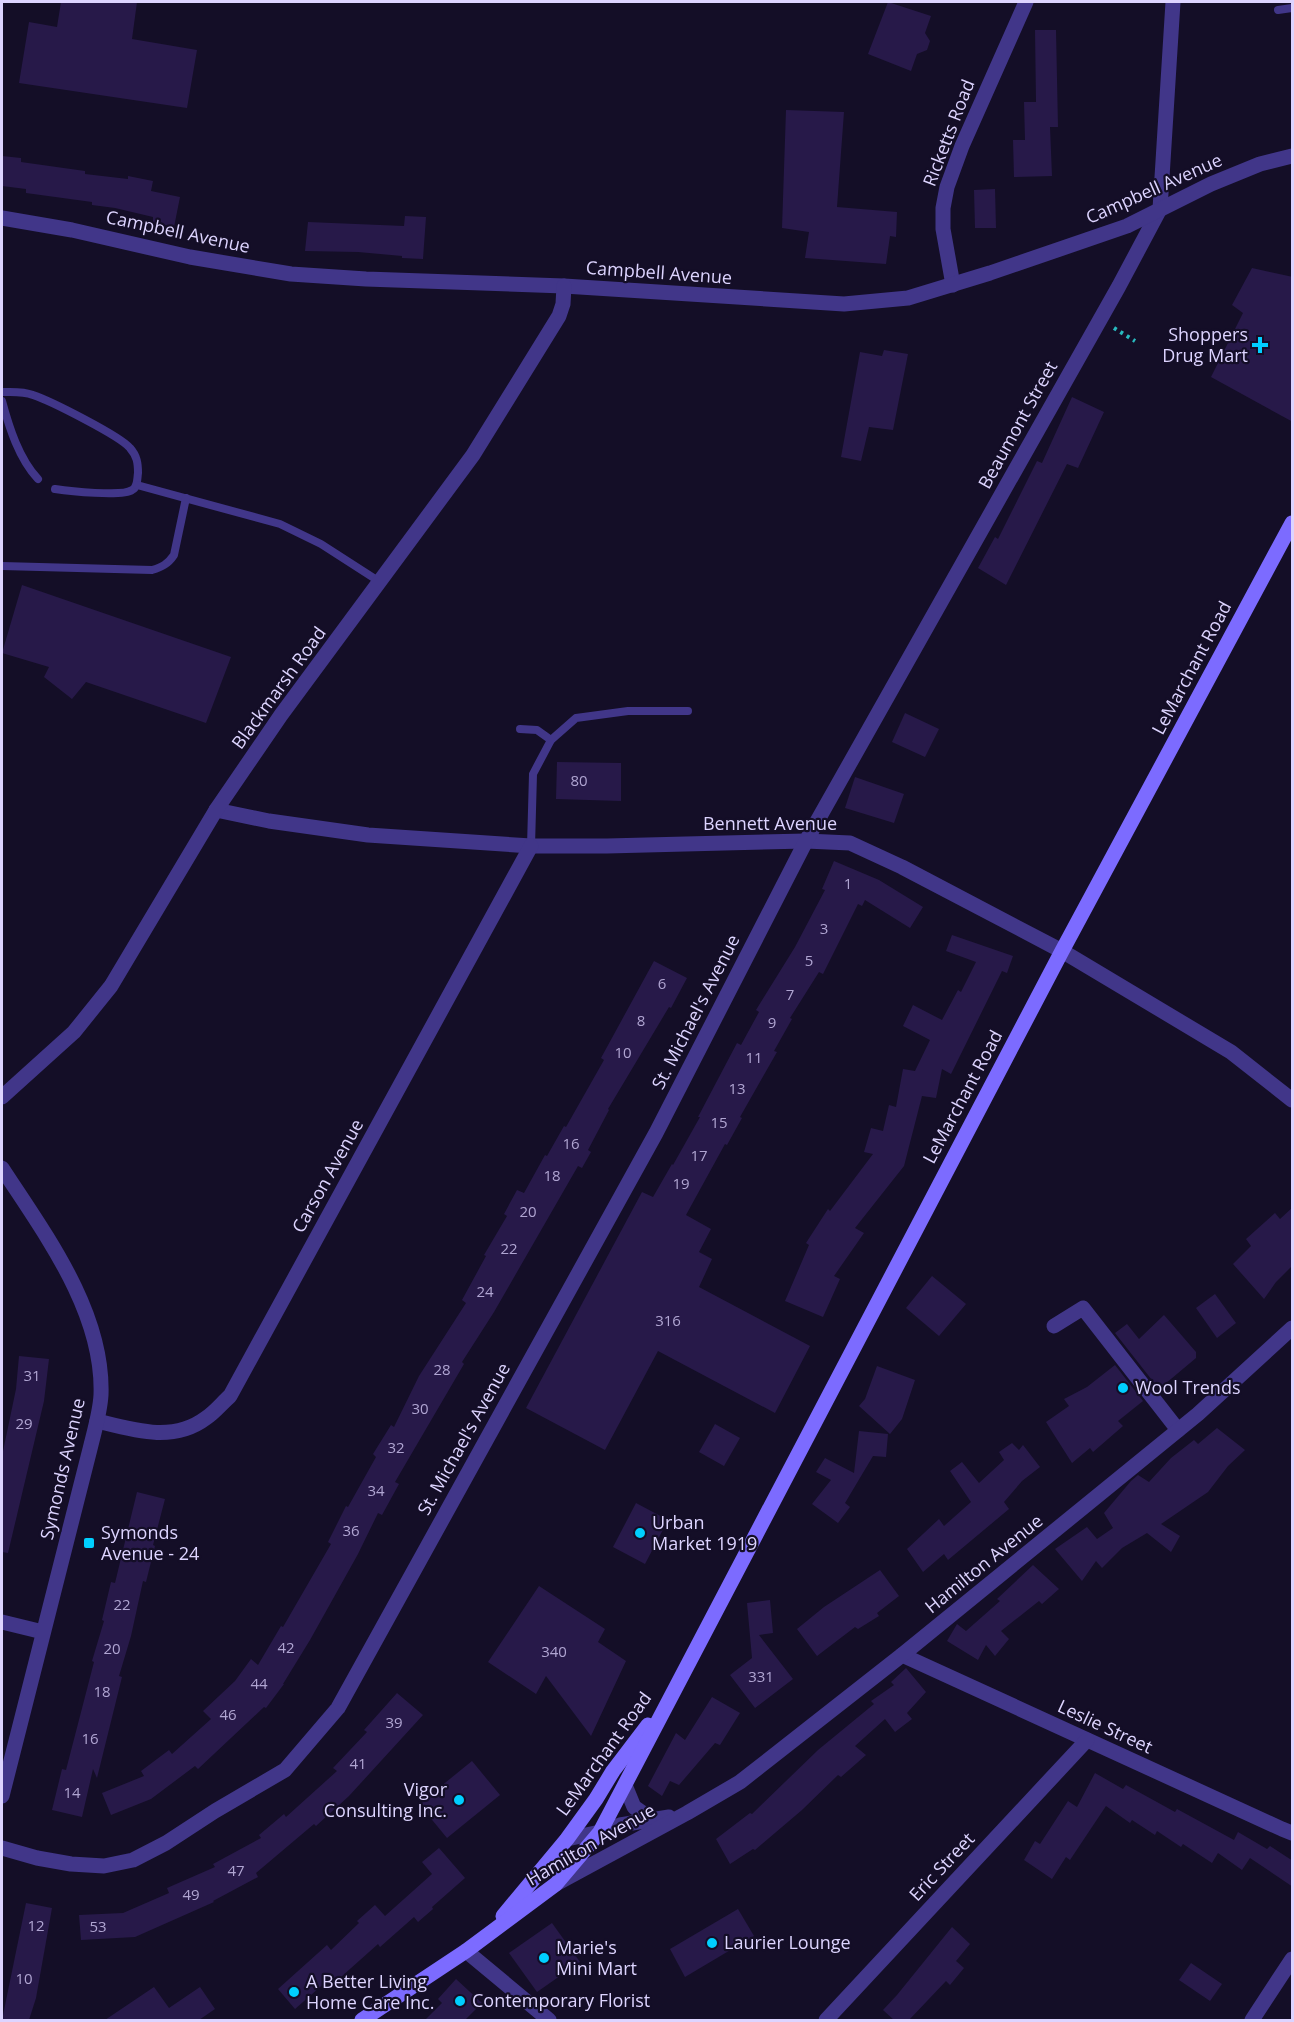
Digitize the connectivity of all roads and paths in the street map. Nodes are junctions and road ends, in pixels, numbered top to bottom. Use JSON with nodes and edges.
{"nodes":[{"id":1,"x":1026,"y":2,"type":"edge"},
{"id":2,"x":1173,"y":2,"type":"edge"},
{"id":3,"x":1293,"y":8,"type":"edge"},
{"id":4,"x":1278,"y":10,"type":"dead end"},
{"id":5,"x":1293,"y":156,"type":"edge"},
{"id":6,"x":1160,"y":209,"type":"junction"},
{"id":7,"x":2,"y":218,"type":"edge"},
{"id":8,"x":953,"y":285,"type":"junction"},
{"id":9,"x":564,"y":286,"type":"junction"},
{"id":10,"x":1100,"y":321,"type":"junction"},
{"id":11,"x":1135,"y":341,"type":"dead end"},
{"id":12,"x":2,"y":392,"type":"edge"},
{"id":13,"x":2,"y":401,"type":"edge"},
{"id":14,"x":38,"y":479,"type":"dead end"},
{"id":15,"x":137,"y":484,"type":"junction"},
{"id":16,"x":55,"y":489,"type":"dead end"},
{"id":17,"x":186,"y":498,"type":"junction"},
{"id":18,"x":1293,"y":523,"type":"edge"},
{"id":19,"x":2,"y":566,"type":"edge"},
{"id":20,"x":380,"y":582,"type":"junction"},
{"id":21,"x":688,"y":711,"type":"dead end"},
{"id":22,"x":520,"y":729,"type":"dead end"},
{"id":23,"x":551,"y":740,"type":"junction"},
{"id":24,"x":216,"y":810,"type":"junction"},
{"id":25,"x":806,"y":841,"type":"junction"},
{"id":26,"x":531,"y":846,"type":"junction"},
{"id":27,"x":1062,"y":951,"type":"junction"},
{"id":28,"x":2,"y":1097,"type":"edge"},
{"id":29,"x":1293,"y":1100,"type":"edge"},
{"id":30,"x":2,"y":1168,"type":"edge"},
{"id":31,"x":1054,"y":1326,"type":"dead end"},
{"id":32,"x":1293,"y":1328,"type":"edge"},
{"id":33,"x":97,"y":1420,"type":"junction"},
{"id":34,"x":1178,"y":1430,"type":"junction"},
{"id":35,"x":2,"y":1622,"type":"edge"},
{"id":36,"x":43,"y":1632,"type":"junction"},
{"id":37,"x":902,"y":1655,"type":"junction"},
{"id":38,"x":673,"y":1691,"type":"junction"},
{"id":39,"x":1087,"y":1740,"type":"junction"},
{"id":40,"x":625,"y":1785,"type":"junction"},
{"id":41,"x":2,"y":1796,"type":"edge"},
{"id":42,"x":687,"y":1814,"type":"junction"},
{"id":43,"x":654,"y":1821,"type":"junction"},
{"id":44,"x":600,"y":1832,"type":"junction"},
{"id":45,"x":1293,"y":1833,"type":"edge"},
{"id":46,"x":567,"y":1839,"type":"junction"},
{"id":47,"x":2,"y":1848,"type":"edge"},
{"id":48,"x":556,"y":1884,"type":"junction"},
{"id":49,"x":488,"y":1934,"type":"junction"},
{"id":50,"x":466,"y":1951,"type":"junction"},
{"id":51,"x":1293,"y":1959,"type":"edge"},
{"id":52,"x":362,"y":2020,"type":"edge"},
{"id":53,"x":549,"y":2020,"type":"edge"},
{"id":54,"x":826,"y":2020,"type":"edge"},
{"id":55,"x":1252,"y":2020,"type":"edge"}],
"edges":[{"from":1,"to":8,"type":"street","name":"Ricketts Road"},
{"from":2,"to":6,"type":"street","name":"Beaumont Street"},
{"from":3,"to":4,"type":"lane"},
{"from":5,"to":6,"type":"street","name":"Campbell Avenue"},
{"from":6,"to":8,"type":"street","name":"Campbell Avenue"},
{"from":6,"to":10,"type":"street","name":"Beaumont Street"},
{"from":7,"to":9,"type":"street","name":"Campbell Avenue"},
{"from":8,"to":9,"type":"street","name":"Campbell Avenue"},
{"from":9,"to":20,"type":"street","name":"Blackmarsh Road"},
{"from":10,"to":11,"type":"path"},
{"from":10,"to":25,"type":"street","name":"Beaumont Street"},
{"from":12,"to":15,"type":"lane"},
{"from":13,"to":14,"type":"lane"},
{"from":15,"to":16,"type":"lane"},
{"from":15,"to":17,"type":"lane"},
{"from":17,"to":19,"type":"lane"},
{"from":17,"to":20,"type":"lane"},
{"from":18,"to":27,"type":"main road","name":"LeMarchant Road"},
{"from":20,"to":24,"type":"street","name":"Blackmarsh Road"},
{"from":21,"to":23,"type":"lane"},
{"from":22,"to":23,"type":"lane"},
{"from":23,"to":26,"type":"lane"},
{"from":24,"to":26,"type":"street","name":"Bennett Avenue"},
{"from":24,"to":28,"type":"street","name":"Blackmarsh Road"},
{"from":25,"to":26,"type":"street","name":"Bennett Avenue"},
{"from":25,"to":27,"type":"street","name":"Bennett Avenue"},
{"from":25,"to":47,"type":"street","name":"St. Michael's Avenue"},
{"from":26,"to":33,"type":"street","name":"Carson Avenue"},
{"from":27,"to":29,"type":"street","name":"Bennett Avenue"},
{"from":27,"to":38,"type":"main road","name":"LeMarchant Road"},
{"from":30,"to":33,"type":"street","name":"Symonds Avenue"},
{"from":31,"to":34,"type":"street"},
{"from":32,"to":34,"type":"street","name":"Hamilton Avenue"},
{"from":33,"to":36,"type":"street","name":"Symonds Avenue"},
{"from":34,"to":37,"type":"street","name":"Hamilton Avenue"},
{"from":35,"to":36,"type":"street"},
{"from":36,"to":41,"type":"street","name":"Symonds Avenue"},
{"from":37,"to":39,"type":"street","name":"Leslie Street"},
{"from":37,"to":42,"type":"street","name":"Hamilton Avenue"},
{"from":38,"to":40,"type":"main road","name":"LeMarchant Road"},
{"from":38,"to":46,"type":"main road","name":"LeMarchant Road"},
{"from":39,"to":45,"type":"street","name":"Leslie Street"},
{"from":39,"to":54,"type":"street","name":"Eric Street"},
{"from":40,"to":43,"type":"street"},
{"from":40,"to":44,"type":"main road","name":"LeMarchant Road"},
{"from":42,"to":43,"type":"street","name":"Hamilton Avenue"},
{"from":42,"to":48,"type":"street","name":"Hamilton Avenue"},
{"from":43,"to":44,"type":"street","name":"Hamilton Avenue"},
{"from":44,"to":46,"type":"street","name":"Hamilton Avenue"},
{"from":44,"to":48,"type":"main road","name":"LeMarchant Road"},
{"from":46,"to":49,"type":"main road","name":"Hamilton Avenue"},
{"from":48,"to":49,"type":"main road","name":"Hamilton Avenue"},
{"from":49,"to":50,"type":"main road","name":"Hamilton Avenue"},
{"from":50,"to":52,"type":"main road","name":"Hamilton Avenue"},
{"from":50,"to":53,"type":"street"},
{"from":51,"to":55,"type":"street"}]}
